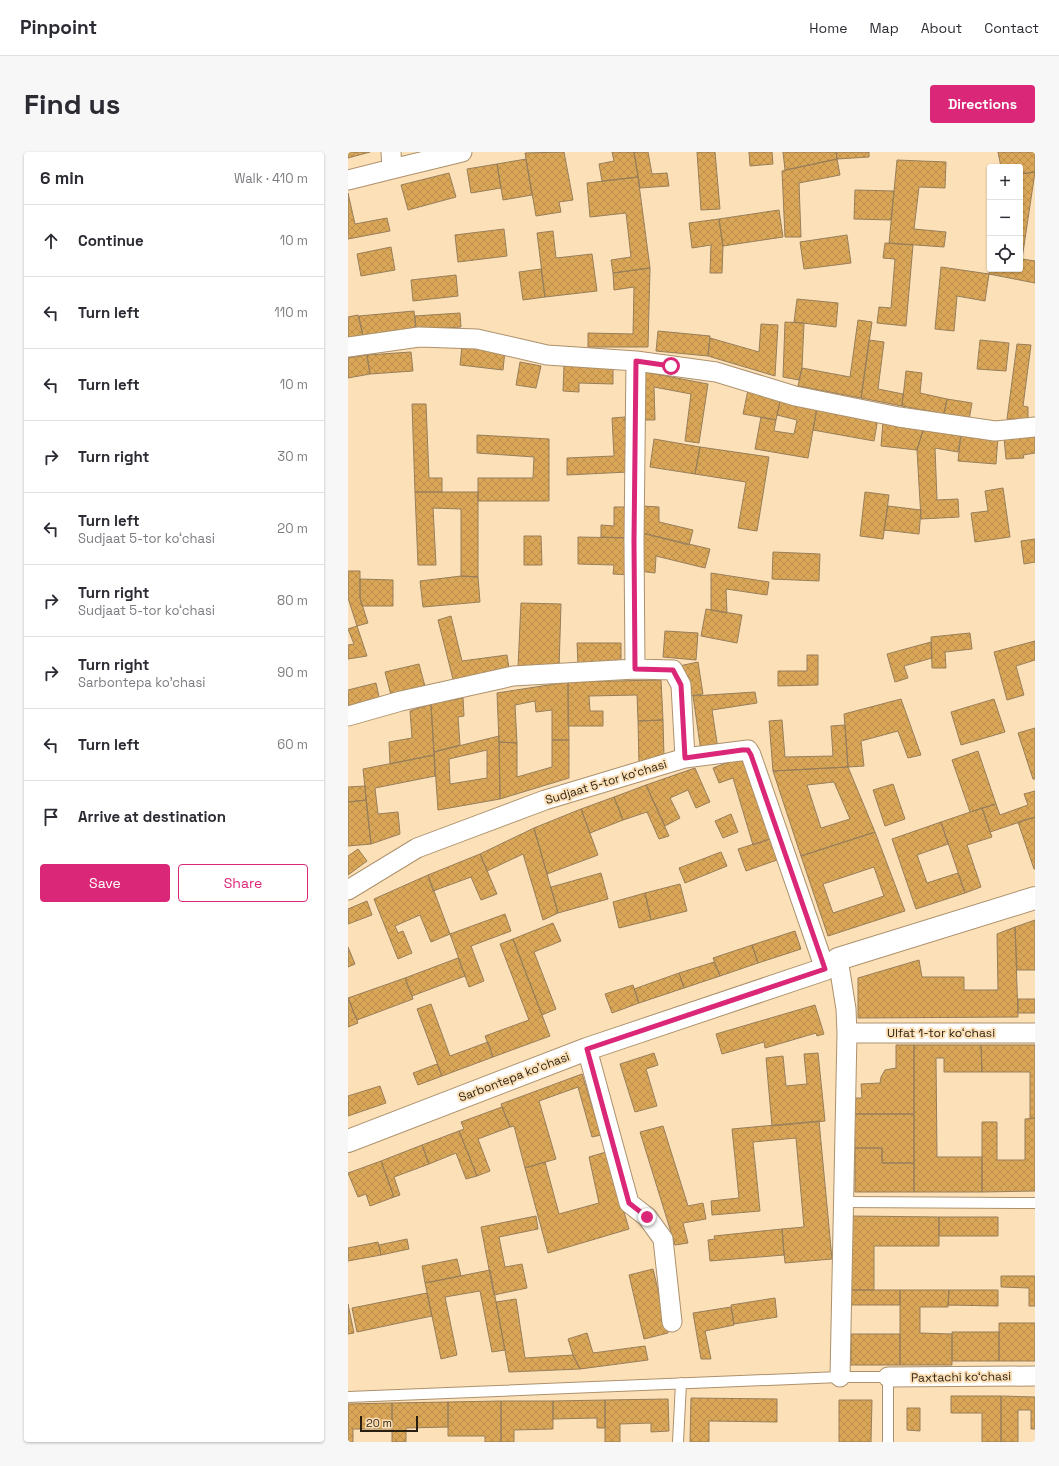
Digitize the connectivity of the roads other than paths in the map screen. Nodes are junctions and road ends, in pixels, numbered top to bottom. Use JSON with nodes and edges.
{"nodes":[{"id":1,"x":462,"y":152,"type":"edge"},
{"id":2,"x":392,"y":160,"type":"edge"},
{"id":3,"x":348,"y":180,"type":"edge"},
{"id":4,"x":348,"y":347,"type":"edge"},
{"id":5,"x":636,"y":361,"type":"junction"},
{"id":6,"x":1035,"y":427,"type":"edge"},
{"id":7,"x":635,"y":669,"type":"junction"},
{"id":8,"x":348,"y":716,"type":"edge"},
{"id":9,"x":685,"y":758,"type":"junction"},
{"id":10,"x":348,"y":890,"type":"edge"},
{"id":11,"x":1035,"y":898,"type":"edge"},
{"id":12,"x":832,"y":964,"type":"junction"},
{"id":13,"x":847,"y":1033,"type":"junction"},
{"id":14,"x":1035,"y":1033,"type":"edge"},
{"id":15,"x":587,"y":1049,"type":"junction"},
{"id":16,"x":348,"y":1141,"type":"edge"},
{"id":17,"x":844,"y":1202,"type":"junction"},
{"id":18,"x":1035,"y":1203,"type":"edge"},
{"id":19,"x":672,"y":1322,"type":"dead end"},
{"id":20,"x":1035,"y":1376,"type":"edge"},
{"id":21,"x":840,"y":1377,"type":"junction"},
{"id":22,"x":888,"y":1377,"type":"junction"},
{"id":23,"x":681,"y":1383,"type":"junction"},
{"id":24,"x":348,"y":1397,"type":"edge"},
{"id":25,"x":678,"y":1442,"type":"edge"},
{"id":26,"x":888,"y":1442,"type":"edge"}],
"edges":[{"from":1,"to":2,"type":"street"},
{"from":2,"to":3,"type":"street"},
{"from":4,"to":5,"type":"street"},
{"from":5,"to":6,"type":"street"},
{"from":5,"to":7,"type":"street"},
{"from":7,"to":8,"type":"street"},
{"from":7,"to":9,"type":"street"},
{"from":9,"to":10,"type":"street","name":"Sudjaat 5-tor koʻchasi"},
{"from":9,"to":12,"type":"street","name":"Sudjaat 5-tor koʻchasi"},
{"from":11,"to":12,"type":"street","name":"Sarbontepa ko'chasi"},
{"from":12,"to":13,"type":"street"},
{"from":12,"to":15,"type":"street","name":"Sarbontepa ko'chasi"},
{"from":13,"to":14,"type":"street","name":"Ulfat 1-tor koʻchasi"},
{"from":13,"to":17,"type":"street"},
{"from":15,"to":16,"type":"street","name":"Sarbontepa ko'chasi"},
{"from":15,"to":19,"type":"street"},
{"from":17,"to":18,"type":"lane"},
{"from":17,"to":21,"type":"street"},
{"from":20,"to":22,"type":"street","name":"Paxtachi koʻchasi"},
{"from":21,"to":22,"type":"lane"},
{"from":21,"to":23,"type":"lane"},
{"from":22,"to":26,"type":"lane"},
{"from":23,"to":24,"type":"lane"},
{"from":23,"to":25,"type":"lane"}]}
